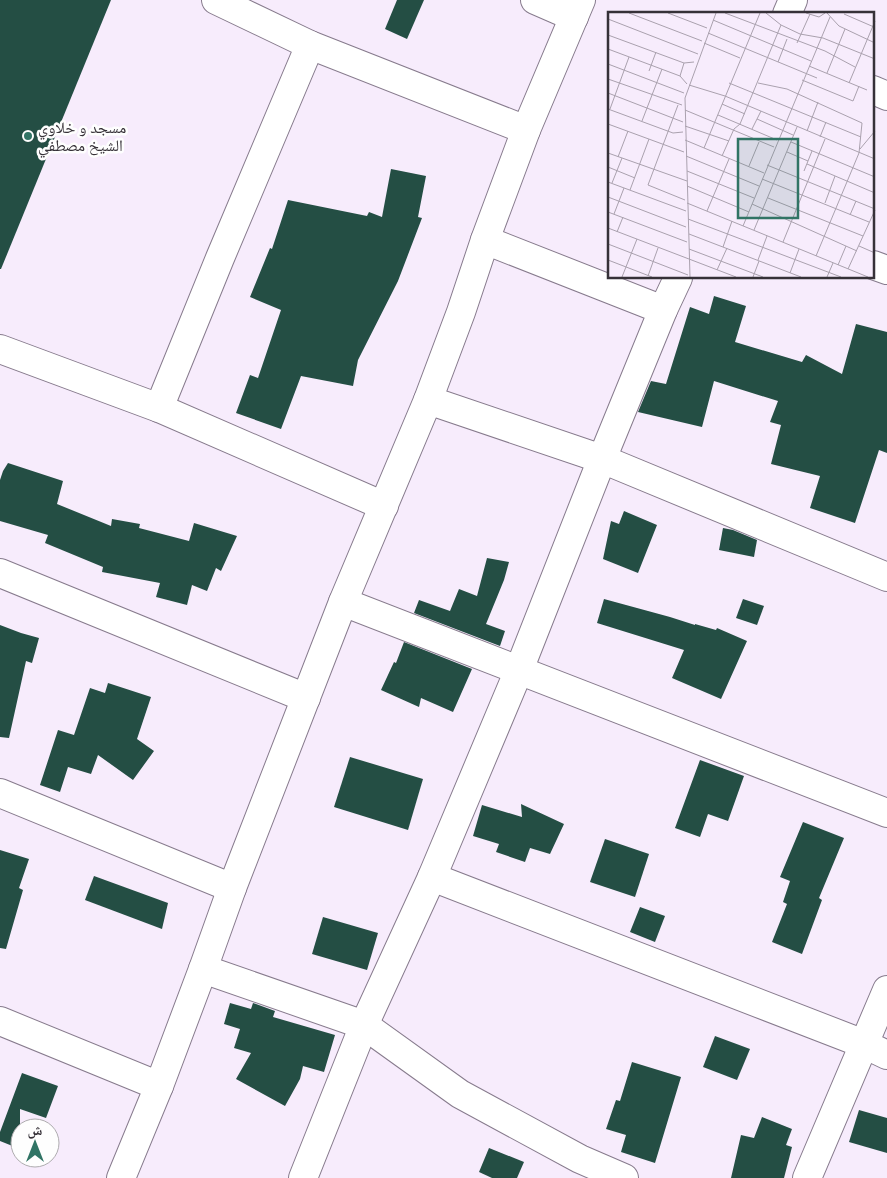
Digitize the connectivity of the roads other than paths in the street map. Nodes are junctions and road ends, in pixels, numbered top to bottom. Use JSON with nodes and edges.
{"nodes":[{"id":1,"x":216,"y":0,"type":"edge"},
{"id":2,"x":535,"y":0,"type":"edge"},
{"id":3,"x":793,"y":0,"type":"edge"},
{"id":4,"x":578,"y":8,"type":"edge"},
{"id":5,"x":788,"y":12,"type":"edge"},
{"id":6,"x":310,"y":45,"type":"junction"},
{"id":7,"x":874,"y":90,"type":"edge"},
{"id":8,"x":887,"y":96,"type":"edge"},
{"id":9,"x":526,"y":130,"type":"junction"},
{"id":10,"x":485,"y":240,"type":"junction"},
{"id":11,"x":874,"y":264,"type":"edge"},
{"id":12,"x":887,"y":270,"type":"edge"},
{"id":13,"x":678,"y":279,"type":"edge"},
{"id":14,"x":663,"y":310,"type":"junction"},
{"id":15,"x":0,"y":349,"type":"edge"},
{"id":16,"x":428,"y":400,"type":"junction"},
{"id":17,"x":160,"y":408,"type":"junction"},
{"id":18,"x":602,"y":459,"type":"junction"},
{"id":19,"x":384,"y":506,"type":"junction"},
{"id":20,"x":0,"y":573,"type":"edge"},
{"id":21,"x":887,"y":577,"type":"edge"},
{"id":22,"x":343,"y":602,"type":"junction"},
{"id":23,"x":519,"y":670,"type":"junction"},
{"id":24,"x":306,"y":698,"type":"junction"},
{"id":25,"x":0,"y":793,"type":"edge"},
{"id":26,"x":887,"y":813,"type":"edge"},
{"id":27,"x":432,"y":877,"type":"junction"},
{"id":28,"x":232,"y":888,"type":"junction"},
{"id":29,"x":204,"y":969,"type":"junction"},
{"id":30,"x":887,"y":990,"type":"edge"},
{"id":31,"x":0,"y":1021,"type":"edge"},
{"id":32,"x":364,"y":1025,"type":"junction"},
{"id":33,"x":875,"y":1050,"type":"edge"},
{"id":34,"x":159,"y":1086,"type":"junction"},
{"id":35,"x":121,"y":1178,"type":"edge"},
{"id":36,"x":303,"y":1178,"type":"edge"},
{"id":37,"x":624,"y":1178,"type":"edge"},
{"id":38,"x":807,"y":1178,"type":"edge"}],
"edges":[{"from":1,"to":6,"type":"street"},
{"from":2,"to":4,"type":"street"},
{"from":3,"to":5,"type":"street"},
{"from":4,"to":9,"type":"street"},
{"from":6,"to":9,"type":"street"},
{"from":6,"to":17,"type":"street"},
{"from":7,"to":8,"type":"street"},
{"from":9,"to":10,"type":"street"},
{"from":10,"to":14,"type":"street"},
{"from":10,"to":16,"type":"street"},
{"from":11,"to":12,"type":"street"},
{"from":13,"to":14,"type":"street"},
{"from":14,"to":18,"type":"street"},
{"from":15,"to":17,"type":"street"},
{"from":16,"to":18,"type":"street"},
{"from":16,"to":19,"type":"street"},
{"from":17,"to":19,"type":"street"},
{"from":18,"to":21,"type":"street"},
{"from":18,"to":23,"type":"street"},
{"from":19,"to":22,"type":"street"},
{"from":20,"to":24,"type":"street"},
{"from":22,"to":23,"type":"street"},
{"from":22,"to":24,"type":"street"},
{"from":23,"to":26,"type":"street"},
{"from":23,"to":27,"type":"street"},
{"from":24,"to":28,"type":"street"},
{"from":25,"to":28,"type":"street"},
{"from":27,"to":32,"type":"street"},
{"from":27,"to":33,"type":"street"},
{"from":28,"to":29,"type":"street"},
{"from":29,"to":32,"type":"street"},
{"from":29,"to":34,"type":"street"},
{"from":30,"to":33,"type":"street"},
{"from":31,"to":34,"type":"street"},
{"from":32,"to":36,"type":"street"},
{"from":32,"to":37,"type":"street"},
{"from":33,"to":38,"type":"street"},
{"from":34,"to":35,"type":"street"}]}
